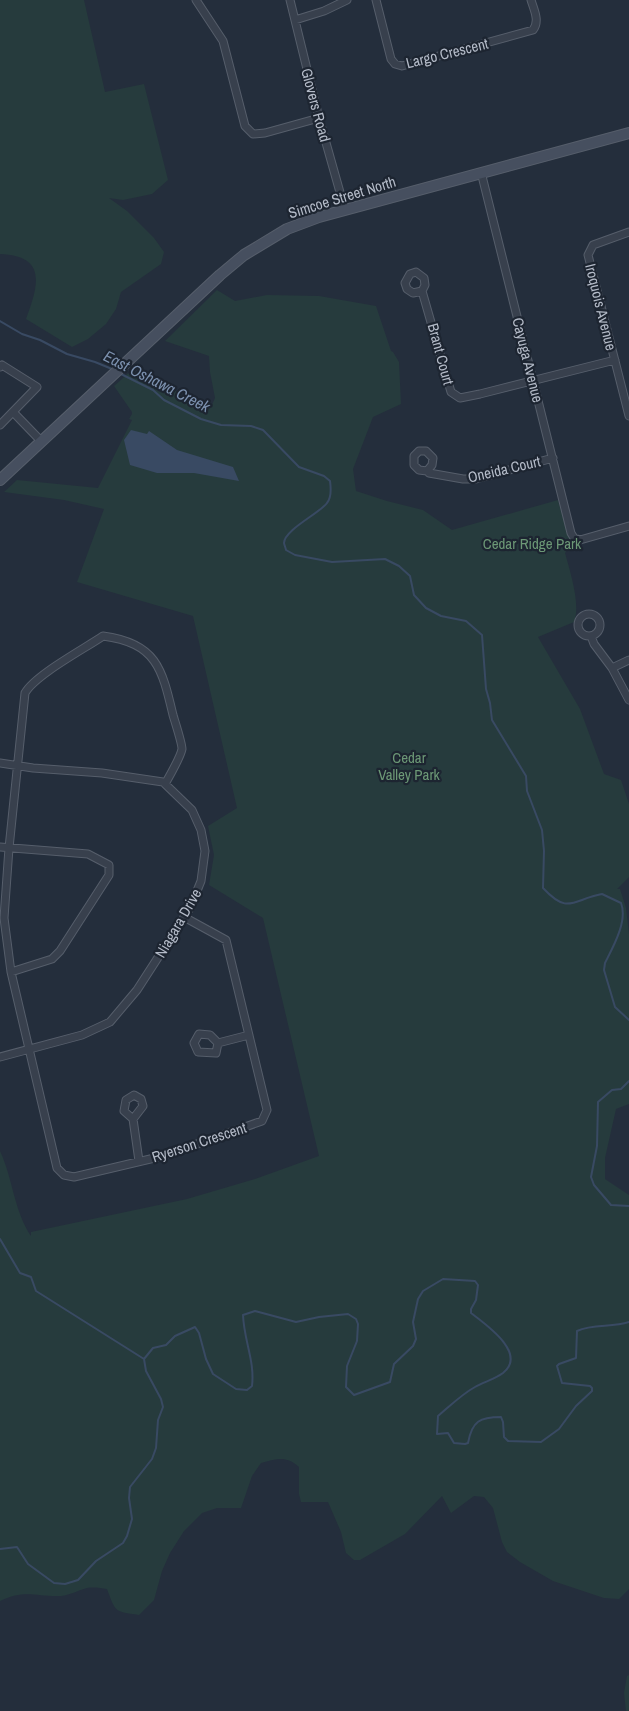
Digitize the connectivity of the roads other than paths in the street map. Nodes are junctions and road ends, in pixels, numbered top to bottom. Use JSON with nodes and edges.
{"nodes":[{"id":1,"x":196,"y":0,"type":"edge"},
{"id":2,"x":290,"y":0,"type":"edge"},
{"id":3,"x":348,"y":0,"type":"edge"},
{"id":4,"x":376,"y":0,"type":"edge"},
{"id":5,"x":531,"y":0,"type":"edge"},
{"id":6,"x":295,"y":20,"type":"junction"},
{"id":7,"x":319,"y":118,"type":"junction"},
{"id":8,"x":629,"y":133,"type":"edge"},
{"id":9,"x":481,"y":172,"type":"junction"},
{"id":10,"x":345,"y":210,"type":"junction"},
{"id":11,"x":629,"y":232,"type":"edge"},
{"id":12,"x":422,"y":291,"type":"dead end"},
{"id":13,"x":615,"y":360,"type":"junction"},
{"id":14,"x":0,"y":367,"type":"edge"},
{"id":15,"x":533,"y":380,"type":"junction"},
{"id":16,"x":13,"y":412,"type":"junction"},
{"id":17,"x":629,"y":416,"type":"edge"},
{"id":18,"x":0,"y":425,"type":"edge"},
{"id":19,"x":41,"y":441,"type":"junction"},
{"id":20,"x":553,"y":458,"type":"junction"},
{"id":21,"x":427,"y":471,"type":"dead end"},
{"id":22,"x":0,"y":480,"type":"edge"},
{"id":23,"x":629,"y":526,"type":"edge"},
{"id":24,"x":591,"y":636,"type":"dead end"},
{"id":25,"x":629,"y":660,"type":"edge"},
{"id":26,"x":612,"y":668,"type":"junction"},
{"id":27,"x":629,"y":700,"type":"edge"},
{"id":28,"x":0,"y":763,"type":"edge"},
{"id":29,"x":17,"y":765,"type":"junction"},
{"id":30,"x":165,"y":784,"type":"junction"},
{"id":31,"x":0,"y":847,"type":"edge"},
{"id":32,"x":9,"y":848,"type":"junction"},
{"id":33,"x":184,"y":917,"type":"junction"},
{"id":34,"x":11,"y":972,"type":"junction"},
{"id":35,"x":249,"y":1036,"type":"junction"},
{"id":36,"x":218,"y":1043,"type":"dead end"},
{"id":37,"x":30,"y":1050,"type":"junction"},
{"id":38,"x":0,"y":1058,"type":"edge"},
{"id":39,"x":133,"y":1120,"type":"dead end"},
{"id":40,"x":139,"y":1161,"type":"junction"}],
"edges":[{"from":1,"to":7,"type":"street"},
{"from":2,"to":6,"type":"street","name":"Glovers Road"},
{"from":3,"to":6,"type":"street"},
{"from":4,"to":5,"type":"street","name":"Largo Crescent"},
{"from":6,"to":7,"type":"street","name":"Glovers Road"},
{"from":7,"to":10,"type":"street","name":"Glovers Road"},
{"from":8,"to":9,"type":"main road","name":"Simcoe Street North"},
{"from":9,"to":10,"type":"main road","name":"Simcoe Street North"},
{"from":9,"to":15,"type":"street","name":"Cayuga Avenue"},
{"from":10,"to":19,"type":"main road","name":"Simcoe Street North"},
{"from":11,"to":13,"type":"street","name":"Iroquois Avenue"},
{"from":12,"to":15,"type":"street","name":"Brant Court"},
{"from":13,"to":15,"type":"street"},
{"from":13,"to":17,"type":"street","name":"Iroquois Avenue"},
{"from":14,"to":16,"type":"street"},
{"from":15,"to":20,"type":"street","name":"Cayuga Avenue"},
{"from":16,"to":18,"type":"street"},
{"from":16,"to":19,"type":"street"},
{"from":19,"to":22,"type":"main road","name":"Simcoe Street North"},
{"from":20,"to":21,"type":"street","name":"Oneida Court"},
{"from":20,"to":23,"type":"street","name":"Cayuga Avenue"},
{"from":24,"to":26,"type":"street"},
{"from":25,"to":26,"type":"street"},
{"from":26,"to":27,"type":"street"},
{"from":28,"to":29,"type":"street"},
{"from":29,"to":30,"type":"street"},
{"from":29,"to":30,"type":"street","name":"Ryerson Crescent"},
{"from":29,"to":32,"type":"street","name":"Ryerson Crescent"},
{"from":30,"to":33,"type":"street","name":"Niagara Drive"},
{"from":31,"to":32,"type":"street"},
{"from":32,"to":34,"type":"street","name":"Ryerson Crescent"},
{"from":32,"to":34,"type":"street"},
{"from":33,"to":35,"type":"street","name":"Ryerson Crescent"},
{"from":33,"to":37,"type":"street","name":"Niagara Drive"},
{"from":34,"to":37,"type":"street","name":"Ryerson Crescent"},
{"from":35,"to":36,"type":"street"},
{"from":35,"to":40,"type":"street","name":"Ryerson Crescent"},
{"from":37,"to":38,"type":"street","name":"Niagara Drive"},
{"from":37,"to":40,"type":"street","name":"Ryerson Crescent"},
{"from":39,"to":40,"type":"street"}]}
